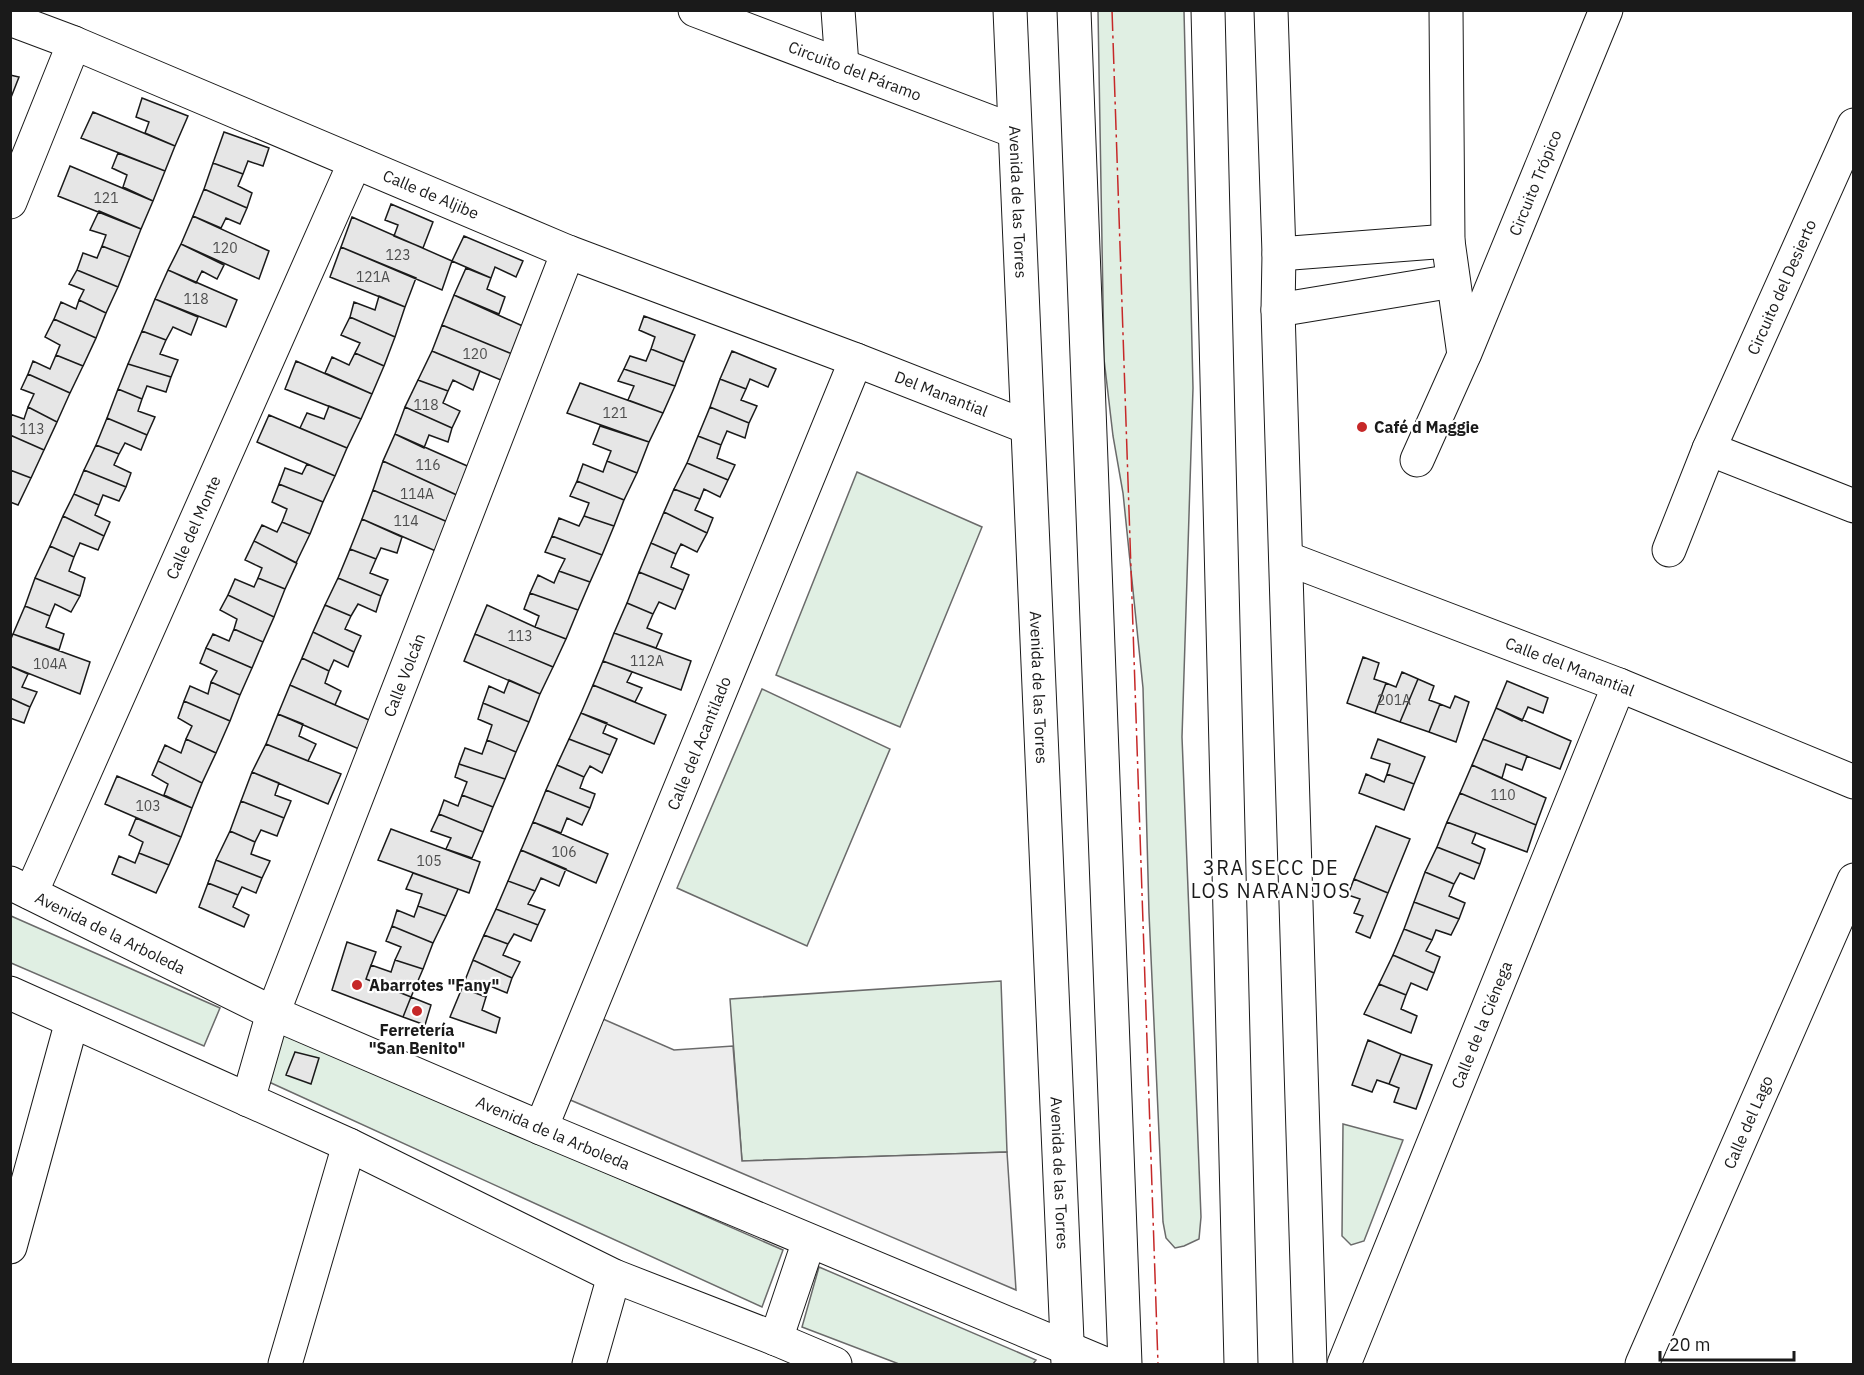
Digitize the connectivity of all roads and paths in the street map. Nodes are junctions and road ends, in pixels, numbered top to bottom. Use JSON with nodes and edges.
{"nodes":[{"id":1,"x":695,"y":10,"type":"edge"},
{"id":2,"x":838,"y":10,"type":"edge"},
{"id":3,"x":1010,"y":10,"type":"edge"},
{"id":4,"x":1074,"y":10,"type":"edge"},
{"id":5,"x":1208,"y":10,"type":"edge"},
{"id":6,"x":1271,"y":10,"type":"edge"},
{"id":7,"x":1446,"y":10,"type":"edge"},
{"id":8,"x":1606,"y":10,"type":"edge"},
{"id":9,"x":10,"y":19,"type":"edge"},
{"id":10,"x":74,"y":43,"type":"junction"},
{"id":11,"x":842,"y":66,"type":"junction"},
{"id":12,"x":1854,"y":125,"type":"edge"},
{"id":13,"x":1014,"y":131,"type":"junction"},
{"id":14,"x":355,"y":162,"type":"junction"},
{"id":15,"x":10,"y":202,"type":"edge"},
{"id":16,"x":1448,"y":241,"type":"junction"},
{"id":17,"x":568,"y":252,"type":"junction"},
{"id":18,"x":1279,"y":254,"type":"junction"},
{"id":19,"x":1453,"y":281,"type":"junction"},
{"id":20,"x":1278,"y":310,"type":"junction"},
{"id":21,"x":1464,"y":354,"type":"junction"},
{"id":22,"x":855,"y":360,"type":"junction"},
{"id":23,"x":1027,"y":427,"type":"junction"},
{"id":24,"x":1709,"y":448,"type":"junction"},
{"id":25,"x":1417,"y":460,"type":"dead end"},
{"id":26,"x":1854,"y":506,"type":"edge"},
{"id":27,"x":1669,"y":550,"type":"dead end"},
{"id":28,"x":1286,"y":558,"type":"junction"},
{"id":29,"x":1619,"y":685,"type":"junction"},
{"id":30,"x":1854,"y":782,"type":"edge"},
{"id":31,"x":1854,"y":879,"type":"edge"},
{"id":32,"x":21,"y":888,"type":"edge"},
{"id":33,"x":10,"y":993,"type":"edge"},
{"id":34,"x":273,"y":1012,"type":"junction"},
{"id":35,"x":72,"y":1021,"type":"junction"},
{"id":36,"x":248,"y":1100,"type":"junction"},
{"id":37,"x":541,"y":1128,"type":"junction"},
{"id":38,"x":349,"y":1145,"type":"junction"},
{"id":39,"x":809,"y":1241,"type":"junction"},
{"id":40,"x":10,"y":1247,"type":"edge"},
{"id":41,"x":614,"y":1276,"type":"junction"},
{"id":42,"x":776,"y":1339,"type":"junction"},
{"id":43,"x":1068,"y":1357,"type":"edge"},
{"id":44,"x":285,"y":1365,"type":"edge"},
{"id":45,"x":589,"y":1365,"type":"edge"},
{"id":46,"x":835,"y":1365,"type":"edge"},
{"id":47,"x":1105,"y":1365,"type":"edge"},
{"id":48,"x":1125,"y":1365,"type":"edge"},
{"id":49,"x":1241,"y":1365,"type":"edge"},
{"id":50,"x":1310,"y":1365,"type":"edge"},
{"id":51,"x":1344,"y":1365,"type":"edge"},
{"id":52,"x":1642,"y":1365,"type":"edge"}],
"edges":[{"from":1,"to":11,"type":"street","name":"Circuito del Páramo"},
{"from":2,"to":11,"type":"street"},
{"from":3,"to":13,"type":"street","name":"Avenida de las Torres"},
{"from":4,"to":48,"type":"street"},
{"from":5,"to":49,"type":"street"},
{"from":6,"to":18,"type":"street"},
{"from":7,"to":16,"type":"street"},
{"from":8,"to":21,"type":"street","name":"Circuito Trópico"},
{"from":9,"to":10,"type":"street","name":"Calle de Aljibe"},
{"from":10,"to":14,"type":"street","name":"Calle de Aljibe"},
{"from":10,"to":15,"type":"street"},
{"from":11,"to":13,"type":"street","name":"Circuito del Páramo"},
{"from":12,"to":24,"type":"street","name":"Circuito del Desierto"},
{"from":13,"to":23,"type":"street","name":"Avenida de las Torres"},
{"from":14,"to":17,"type":"street","name":"Calle de Aljibe"},
{"from":14,"to":32,"type":"street","name":"Calle del Monte"},
{"from":16,"to":18,"type":"street"},
{"from":16,"to":19,"type":"street"},
{"from":17,"to":22,"type":"street","name":"Calle de Aljibe"},
{"from":17,"to":34,"type":"street","name":"Calle Volcán"},
{"from":18,"to":20,"type":"street"},
{"from":19,"to":20,"type":"street"},
{"from":19,"to":21,"type":"street"},
{"from":20,"to":28,"type":"street"},
{"from":21,"to":25,"type":"street","name":"Circuito Trópico"},
{"from":22,"to":23,"type":"street","name":"Del Manantial"},
{"from":22,"to":37,"type":"street","name":"Calle del Acantilado"},
{"from":23,"to":43,"type":"street","name":"Avenida de las Torres"},
{"from":24,"to":26,"type":"street"},
{"from":24,"to":27,"type":"street","name":"Circuito del Desierto"},
{"from":28,"to":29,"type":"street","name":"Calle del Manantial"},
{"from":28,"to":50,"type":"street"},
{"from":29,"to":30,"type":"street","name":"Calle del Manantial"},
{"from":29,"to":51,"type":"street","name":"Calle de la Ciénega"},
{"from":31,"to":52,"type":"street","name":"Calle del Lago"},
{"from":32,"to":34,"type":"street","name":"Avenida de la Arboleda"},
{"from":33,"to":35,"type":"street"},
{"from":34,"to":36,"type":"street","name":"Calle Volcán"},
{"from":34,"to":37,"type":"street","name":"Avenida de la Arboleda"},
{"from":35,"to":36,"type":"street"},
{"from":35,"to":40,"type":"street"},
{"from":36,"to":38,"type":"street"},
{"from":37,"to":39,"type":"street","name":"Avenida de la Arboleda"},
{"from":38,"to":41,"type":"street"},
{"from":38,"to":44,"type":"street"},
{"from":39,"to":42,"type":"street"},
{"from":39,"to":43,"type":"street","name":"Avenida de la Arboleda"},
{"from":41,"to":42,"type":"street"},
{"from":41,"to":45,"type":"street"},
{"from":42,"to":46,"type":"street"},
{"from":43,"to":47,"type":"street","name":"Avenida de la Arboleda"}]}
